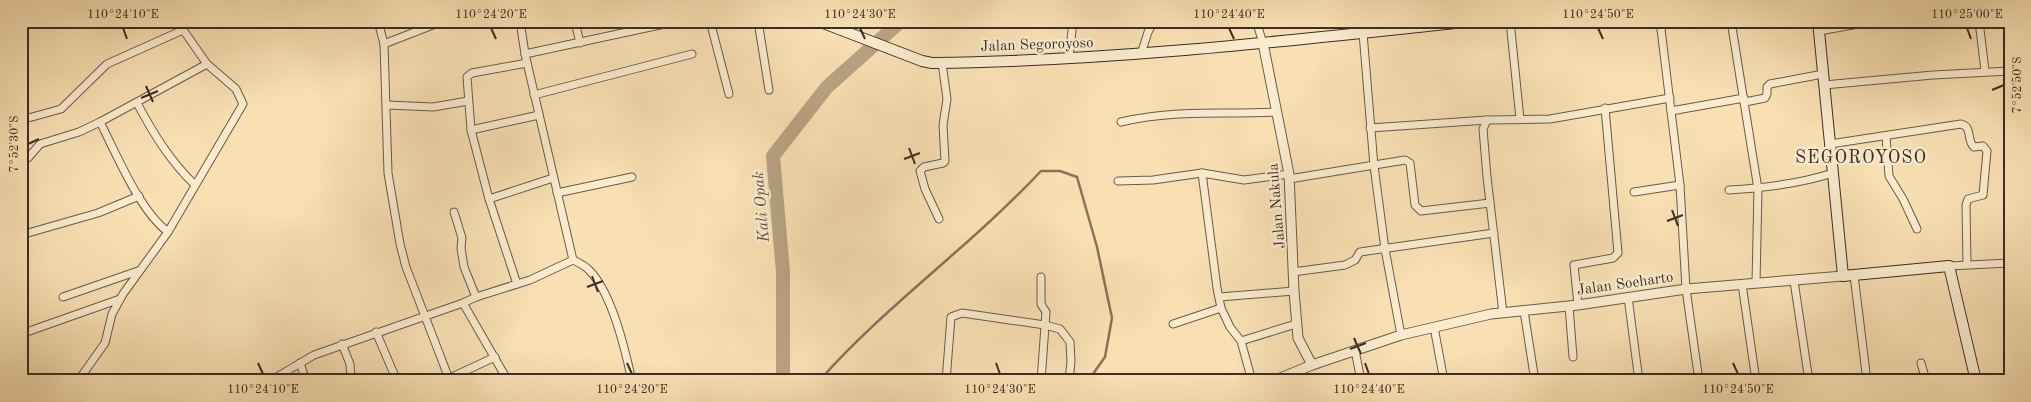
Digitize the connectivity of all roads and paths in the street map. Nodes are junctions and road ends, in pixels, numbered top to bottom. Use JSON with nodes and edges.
{"nodes":[{"id":1,"x":177,"y":21,"type":"edge"},
{"id":2,"x":378,"y":21,"type":"edge"},
{"id":3,"x":443,"y":21,"type":"edge"},
{"id":4,"x":520,"y":21,"type":"edge"},
{"id":5,"x":710,"y":21,"type":"edge"},
{"id":6,"x":758,"y":21,"type":"edge"},
{"id":7,"x":818,"y":21,"type":"edge"},
{"id":8,"x":1073,"y":21,"type":"edge"},
{"id":9,"x":1154,"y":21,"type":"edge"},
{"id":10,"x":1256,"y":21,"type":"edge"},
{"id":11,"x":1474,"y":21,"type":"edge"},
{"id":12,"x":1510,"y":21,"type":"edge"},
{"id":13,"x":1660,"y":21,"type":"edge"},
{"id":14,"x":1731,"y":21,"type":"edge"},
{"id":15,"x":1875,"y":21,"type":"edge"},
{"id":16,"x":1978,"y":21,"type":"edge"},
{"id":17,"x":575,"y":22,"type":"edge"},
{"id":18,"x":673,"y":22,"type":"edge"},
{"id":19,"x":1819,"y":26,"type":"edge"},
{"id":20,"x":183,"y":30,"type":"junction"},
{"id":21,"x":1363,"y":33,"type":"junction"},
{"id":22,"x":580,"y":43,"type":"junction"},
{"id":23,"x":1263,"y":43,"type":"junction"},
{"id":24,"x":384,"y":44,"type":"junction"},
{"id":25,"x":525,"y":54,"type":"junction"},
{"id":26,"x":692,"y":54,"type":"dead end"},
{"id":27,"x":1141,"y":54,"type":"junction"},
{"id":28,"x":1069,"y":58,"type":"junction"},
{"id":29,"x":527,"y":63,"type":"junction"},
{"id":30,"x":942,"y":63,"type":"junction"},
{"id":31,"x":207,"y":64,"type":"junction"},
{"id":32,"x":1985,"y":71,"type":"junction"},
{"id":33,"x":2010,"y":71,"type":"edge"},
{"id":34,"x":1824,"y":80,"type":"junction"},
{"id":35,"x":769,"y":90,"type":"dead end"},
{"id":36,"x":729,"y":94,"type":"dead end"},
{"id":37,"x":534,"y":95,"type":"junction"},
{"id":38,"x":1670,"y":98,"type":"junction"},
{"id":39,"x":1745,"y":100,"type":"junction"},
{"id":40,"x":468,"y":101,"type":"junction"},
{"id":41,"x":137,"y":103,"type":"junction"},
{"id":42,"x":387,"y":105,"type":"junction"},
{"id":43,"x":1605,"y":108,"type":"junction"},
{"id":44,"x":1671,"y":111,"type":"junction"},
{"id":45,"x":1277,"y":112,"type":"junction"},
{"id":46,"x":539,"y":115,"type":"junction"},
{"id":47,"x":1520,"y":119,"type":"junction"},
{"id":48,"x":21,"y":120,"type":"edge"},
{"id":49,"x":1487,"y":120,"type":"junction"},
{"id":50,"x":100,"y":122,"type":"junction"},
{"id":51,"x":1121,"y":122,"type":"dead end"},
{"id":52,"x":1370,"y":128,"type":"junction"},
{"id":53,"x":471,"y":130,"type":"junction"},
{"id":54,"x":1886,"y":136,"type":"junction"},
{"id":55,"x":1830,"y":144,"type":"junction"},
{"id":56,"x":21,"y":160,"type":"edge"},
{"id":57,"x":1374,"y":166,"type":"junction"},
{"id":58,"x":1202,"y":173,"type":"junction"},
{"id":59,"x":1833,"y":173,"type":"junction"},
{"id":60,"x":632,"y":177,"type":"dead end"},
{"id":61,"x":1289,"y":177,"type":"junction"},
{"id":62,"x":553,"y":178,"type":"junction"},
{"id":63,"x":1118,"y":181,"type":"dead end"},
{"id":64,"x":195,"y":185,"type":"junction"},
{"id":65,"x":1680,"y":185,"type":"junction"},
{"id":66,"x":1758,"y":189,"type":"junction"},
{"id":67,"x":1729,"y":190,"type":"dead end"},
{"id":68,"x":1634,"y":192,"type":"dead end"},
{"id":69,"x":557,"y":193,"type":"junction"},
{"id":70,"x":139,"y":196,"type":"junction"},
{"id":71,"x":489,"y":199,"type":"junction"},
{"id":72,"x":1490,"y":203,"type":"junction"},
{"id":73,"x":454,"y":212,"type":"dead end"},
{"id":74,"x":939,"y":219,"type":"dead end"},
{"id":75,"x":1917,"y":229,"type":"dead end"},
{"id":76,"x":168,"y":232,"type":"junction"},
{"id":77,"x":1494,"y":233,"type":"junction"},
{"id":78,"x":21,"y":236,"type":"edge"},
{"id":79,"x":1385,"y":249,"type":"junction"},
{"id":80,"x":572,"y":260,"type":"junction"},
{"id":81,"x":2010,"y":263,"type":"edge"},
{"id":82,"x":1967,"y":264,"type":"junction"},
{"id":83,"x":1949,"y":266,"type":"junction"},
{"id":84,"x":138,"y":272,"type":"junction"},
{"id":85,"x":1294,"y":272,"type":"junction"},
{"id":86,"x":1854,"y":275,"type":"junction"},
{"id":87,"x":1842,"y":276,"type":"junction"},
{"id":88,"x":1041,"y":277,"type":"dead end"},
{"id":89,"x":1794,"y":281,"type":"junction"},
{"id":90,"x":1756,"y":283,"type":"junction"},
{"id":91,"x":517,"y":284,"type":"junction"},
{"id":92,"x":1742,"y":284,"type":"junction"},
{"id":93,"x":1686,"y":290,"type":"junction"},
{"id":94,"x":1294,"y":291,"type":"junction"},
{"id":95,"x":64,"y":297,"type":"dead end"},
{"id":96,"x":476,"y":297,"type":"junction"},
{"id":97,"x":1219,"y":297,"type":"junction"},
{"id":98,"x":1628,"y":297,"type":"junction"},
{"id":99,"x":120,"y":300,"type":"junction"},
{"id":100,"x":463,"y":303,"type":"junction"},
{"id":101,"x":1574,"y":305,"type":"junction"},
{"id":102,"x":1222,"y":308,"type":"junction"},
{"id":103,"x":1524,"y":311,"type":"junction"},
{"id":104,"x":1503,"y":313,"type":"junction"},
{"id":105,"x":425,"y":316,"type":"junction"},
{"id":106,"x":1173,"y":324,"type":"dead end"},
{"id":107,"x":1296,"y":324,"type":"junction"},
{"id":108,"x":1045,"y":325,"type":"junction"},
{"id":109,"x":1434,"y":327,"type":"junction"},
{"id":110,"x":376,"y":332,"type":"junction"},
{"id":111,"x":21,"y":334,"type":"edge"},
{"id":112,"x":1401,"y":335,"type":"junction"},
{"id":113,"x":1241,"y":341,"type":"junction"},
{"id":114,"x":342,"y":344,"type":"junction"},
{"id":115,"x":1354,"y":350,"type":"junction"},
{"id":116,"x":495,"y":357,"type":"junction"},
{"id":117,"x":1573,"y":357,"type":"dead end"},
{"id":118,"x":300,"y":363,"type":"junction"},
{"id":119,"x":1921,"y":363,"type":"dead end"},
{"id":120,"x":1312,"y":365,"type":"junction"},
{"id":121,"x":78,"y":381,"type":"edge"},
{"id":122,"x":270,"y":381,"type":"edge"},
{"id":123,"x":306,"y":381,"type":"edge"},
{"id":124,"x":351,"y":381,"type":"edge"},
{"id":125,"x":397,"y":381,"type":"edge"},
{"id":126,"x":508,"y":381,"type":"edge"},
{"id":127,"x":632,"y":381,"type":"edge"},
{"id":128,"x":946,"y":381,"type":"edge"},
{"id":129,"x":1041,"y":381,"type":"edge"},
{"id":130,"x":1069,"y":381,"type":"edge"},
{"id":131,"x":1252,"y":381,"type":"edge"},
{"id":132,"x":1273,"y":381,"type":"edge"},
{"id":133,"x":1361,"y":381,"type":"edge"},
{"id":134,"x":1444,"y":381,"type":"edge"},
{"id":135,"x":1535,"y":381,"type":"edge"},
{"id":136,"x":1639,"y":381,"type":"edge"},
{"id":137,"x":1698,"y":381,"type":"edge"},
{"id":138,"x":1756,"y":381,"type":"edge"},
{"id":139,"x":1810,"y":381,"type":"edge"},
{"id":140,"x":1868,"y":381,"type":"edge"},
{"id":141,"x":1926,"y":381,"type":"edge"},
{"id":142,"x":1976,"y":381,"type":"edge"}],
"edges":[{"from":1,"to":20,"type":"street"},
{"from":2,"to":24,"type":"street"},
{"from":3,"to":24,"type":"street"},
{"from":4,"to":25,"type":"street"},
{"from":5,"to":36,"type":"street"},
{"from":6,"to":35,"type":"street"},
{"from":7,"to":30,"type":"main road","name":"Jalan Segoroyoso"},
{"from":8,"to":28,"type":"street"},
{"from":9,"to":27,"type":"street"},
{"from":10,"to":23,"type":"street"},
{"from":11,"to":21,"type":"main road","name":"Jalan Segoroyoso"},
{"from":12,"to":47,"type":"street"},
{"from":13,"to":38,"type":"street"},
{"from":14,"to":39,"type":"street"},
{"from":15,"to":19,"type":"street"},
{"from":16,"to":32,"type":"street"},
{"from":17,"to":22,"type":"street"},
{"from":18,"to":22,"type":"street"},
{"from":19,"to":34,"type":"main road"},
{"from":20,"to":31,"type":"street"},
{"from":20,"to":48,"type":"street"},
{"from":21,"to":23,"type":"main road","name":"Jalan Segoroyoso"},
{"from":21,"to":52,"type":"street"},
{"from":22,"to":25,"type":"street"},
{"from":23,"to":27,"type":"main road","name":"Jalan Segoroyoso"},
{"from":23,"to":45,"type":"street","name":"Jalan Nakula"},
{"from":24,"to":42,"type":"street"},
{"from":25,"to":29,"type":"street"},
{"from":26,"to":37,"type":"street"},
{"from":27,"to":28,"type":"main road","name":"Jalan Segoroyoso"},
{"from":28,"to":30,"type":"main road","name":"Jalan Segoroyoso"},
{"from":29,"to":37,"type":"street"},
{"from":29,"to":40,"type":"street"},
{"from":30,"to":74,"type":"street"},
{"from":31,"to":41,"type":"street"},
{"from":31,"to":64,"type":"street"},
{"from":32,"to":33,"type":"street"},
{"from":32,"to":34,"type":"street"},
{"from":34,"to":39,"type":"street"},
{"from":34,"to":55,"type":"main road"},
{"from":37,"to":46,"type":"street"},
{"from":38,"to":43,"type":"street"},
{"from":38,"to":44,"type":"street"},
{"from":39,"to":44,"type":"street"},
{"from":39,"to":66,"type":"street"},
{"from":40,"to":42,"type":"street"},
{"from":40,"to":53,"type":"street"},
{"from":41,"to":50,"type":"street"},
{"from":41,"to":64,"type":"street"},
{"from":42,"to":105,"type":"street"},
{"from":43,"to":47,"type":"street"},
{"from":43,"to":101,"type":"street"},
{"from":44,"to":65,"type":"street"},
{"from":45,"to":51,"type":"street"},
{"from":45,"to":61,"type":"street","name":"Jalan Nakula"},
{"from":46,"to":53,"type":"street"},
{"from":46,"to":62,"type":"street"},
{"from":47,"to":49,"type":"street"},
{"from":49,"to":52,"type":"street"},
{"from":49,"to":72,"type":"street"},
{"from":50,"to":56,"type":"street"},
{"from":50,"to":70,"type":"street"},
{"from":52,"to":57,"type":"street"},
{"from":53,"to":71,"type":"street"},
{"from":54,"to":55,"type":"street"},
{"from":54,"to":75,"type":"street"},
{"from":54,"to":82,"type":"street"},
{"from":55,"to":59,"type":"main road"},
{"from":57,"to":61,"type":"street"},
{"from":57,"to":72,"type":"street"},
{"from":57,"to":79,"type":"street"},
{"from":58,"to":61,"type":"street"},
{"from":58,"to":63,"type":"street"},
{"from":58,"to":97,"type":"street"},
{"from":59,"to":66,"type":"street"},
{"from":59,"to":87,"type":"main road"},
{"from":60,"to":69,"type":"street"},
{"from":61,"to":85,"type":"street","name":"Jalan Nakula"},
{"from":62,"to":69,"type":"street"},
{"from":62,"to":71,"type":"street"},
{"from":64,"to":76,"type":"street"},
{"from":65,"to":68,"type":"street"},
{"from":65,"to":93,"type":"street"},
{"from":66,"to":67,"type":"street"},
{"from":66,"to":90,"type":"street"},
{"from":69,"to":80,"type":"street"},
{"from":70,"to":76,"type":"street"},
{"from":70,"to":78,"type":"street"},
{"from":71,"to":91,"type":"street"},
{"from":72,"to":77,"type":"street"},
{"from":73,"to":96,"type":"street"},
{"from":76,"to":84,"type":"street"},
{"from":77,"to":79,"type":"street"},
{"from":77,"to":104,"type":"street"},
{"from":79,"to":85,"type":"street"},
{"from":79,"to":112,"type":"street"},
{"from":80,"to":91,"type":"street"},
{"from":80,"to":127,"type":"street"},
{"from":81,"to":82,"type":"street"},
{"from":82,"to":83,"type":"street"},
{"from":83,"to":86,"type":"main road","name":"Jalan Soeharto"},
{"from":83,"to":142,"type":"main road"},
{"from":84,"to":95,"type":"street"},
{"from":84,"to":99,"type":"street"},
{"from":85,"to":94,"type":"street","name":"Jalan Nakula"},
{"from":86,"to":87,"type":"main road","name":"Jalan Soeharto"},
{"from":86,"to":140,"type":"street"},
{"from":87,"to":89,"type":"street","name":"Jalan Soeharto"},
{"from":88,"to":108,"type":"street"},
{"from":89,"to":90,"type":"street","name":"Jalan Soeharto"},
{"from":89,"to":139,"type":"street"},
{"from":90,"to":92,"type":"street","name":"Jalan Soeharto"},
{"from":91,"to":96,"type":"street"},
{"from":92,"to":93,"type":"street","name":"Jalan Soeharto"},
{"from":92,"to":138,"type":"street"},
{"from":93,"to":98,"type":"street","name":"Jalan Soeharto"},
{"from":93,"to":137,"type":"street"},
{"from":94,"to":97,"type":"street"},
{"from":94,"to":107,"type":"street","name":"Jalan Nakula"},
{"from":96,"to":100,"type":"street"},
{"from":97,"to":102,"type":"street"},
{"from":98,"to":101,"type":"street","name":"Jalan Soeharto"},
{"from":98,"to":136,"type":"street"},
{"from":99,"to":111,"type":"street"},
{"from":99,"to":121,"type":"street"},
{"from":100,"to":105,"type":"street"},
{"from":100,"to":116,"type":"street"},
{"from":101,"to":103,"type":"street","name":"Jalan Soeharto"},
{"from":101,"to":117,"type":"street"},
{"from":102,"to":106,"type":"street"},
{"from":102,"to":113,"type":"street"},
{"from":103,"to":104,"type":"street","name":"Jalan Soeharto"},
{"from":103,"to":135,"type":"street"},
{"from":104,"to":109,"type":"street","name":"Jalan Soeharto"},
{"from":105,"to":110,"type":"street"},
{"from":105,"to":116,"type":"street"},
{"from":107,"to":113,"type":"street"},
{"from":107,"to":120,"type":"street","name":"Jalan Nakula"},
{"from":108,"to":128,"type":"street"},
{"from":108,"to":129,"type":"street"},
{"from":108,"to":130,"type":"street"},
{"from":109,"to":112,"type":"street","name":"Jalan Soeharto"},
{"from":109,"to":134,"type":"street"},
{"from":110,"to":114,"type":"street"},
{"from":110,"to":125,"type":"street"},
{"from":112,"to":115,"type":"street","name":"Jalan Soeharto"},
{"from":113,"to":131,"type":"street"},
{"from":114,"to":118,"type":"street"},
{"from":114,"to":124,"type":"street"},
{"from":115,"to":120,"type":"street","name":"Jalan Soeharto"},
{"from":115,"to":133,"type":"street"},
{"from":116,"to":126,"type":"street"},
{"from":118,"to":122,"type":"street"},
{"from":118,"to":123,"type":"street"},
{"from":119,"to":141,"type":"street"},
{"from":120,"to":132,"type":"street","name":"Jalan Soeharto"}]}
